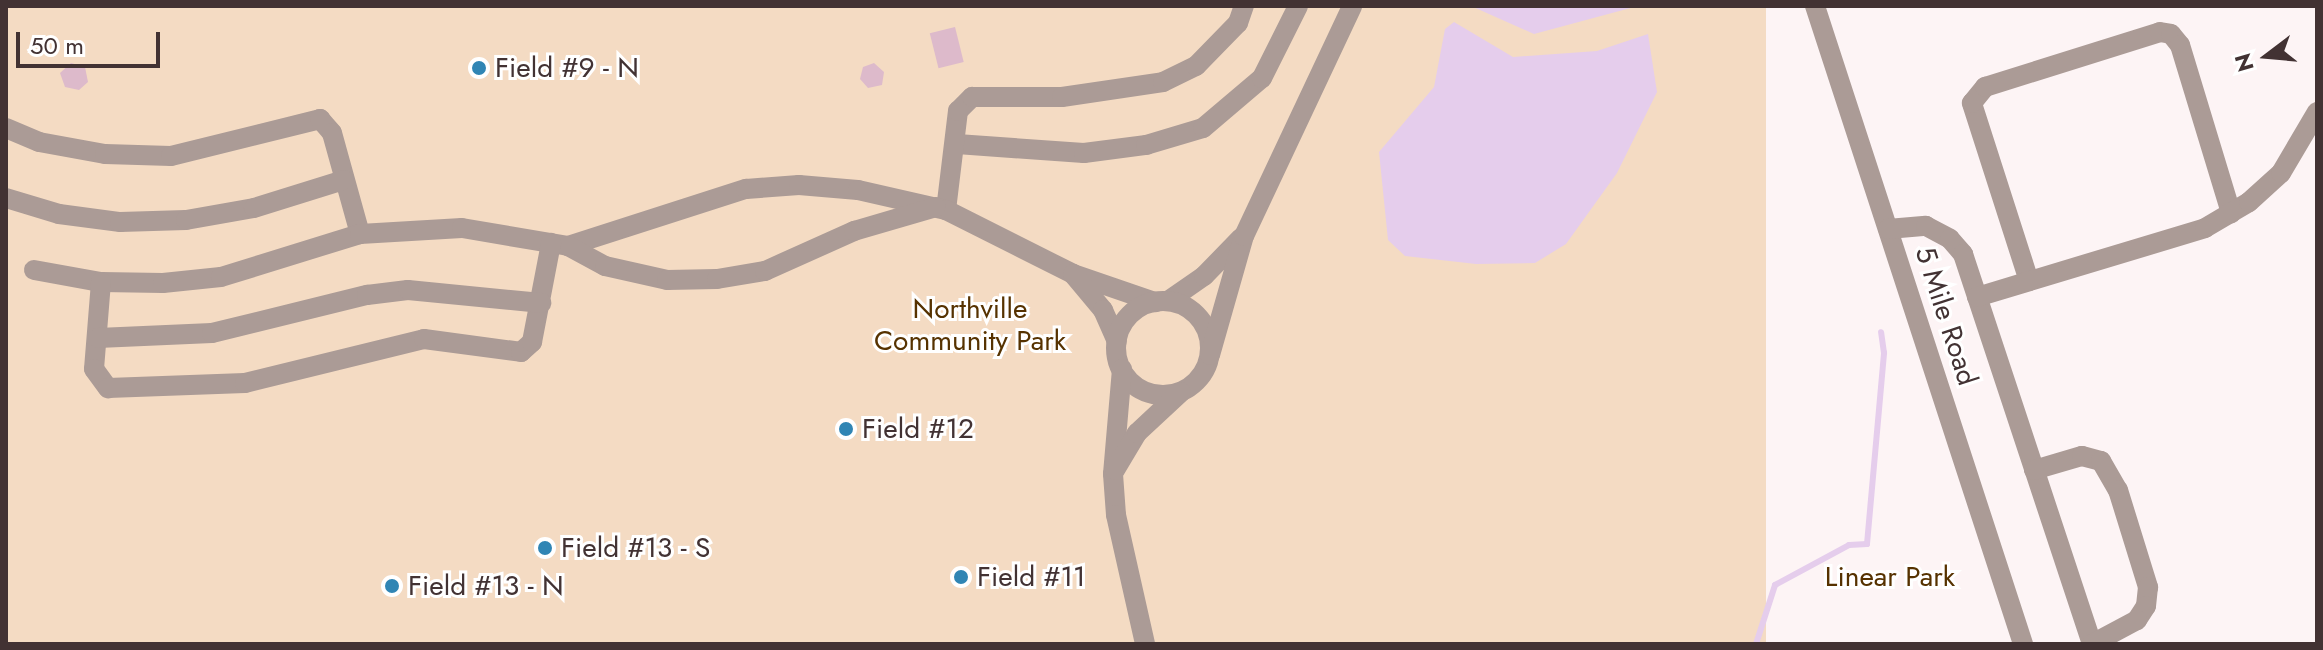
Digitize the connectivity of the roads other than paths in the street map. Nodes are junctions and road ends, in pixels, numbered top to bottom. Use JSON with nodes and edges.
{"nodes":[{"id":1,"x":1244,"y":6,"type":"edge"},
{"id":2,"x":1298,"y":6,"type":"edge"},
{"id":3,"x":1352,"y":6,"type":"edge"},
{"id":4,"x":1815,"y":6,"type":"edge"},
{"id":5,"x":2317,"y":112,"type":"edge"},
{"id":6,"x":6,"y":128,"type":"edge"},
{"id":7,"x":957,"y":144,"type":"junction"},
{"id":8,"x":344,"y":180,"type":"junction"},
{"id":9,"x":6,"y":198,"type":"edge"},
{"id":10,"x":941,"y":209,"type":"junction"},
{"id":11,"x":2231,"y":213,"type":"junction"},
{"id":12,"x":1888,"y":229,"type":"junction"},
{"id":13,"x":360,"y":234,"type":"junction"},
{"id":14,"x":1244,"y":236,"type":"junction"},
{"id":15,"x":559,"y":245,"type":"junction"},
{"id":16,"x":34,"y":270,"type":"dead end"},
{"id":17,"x":1073,"y":274,"type":"junction"},
{"id":18,"x":2029,"y":281,"type":"junction"},
{"id":19,"x":101,"y":282,"type":"junction"},
{"id":20,"x":1977,"y":297,"type":"junction"},
{"id":21,"x":1162,"y":301,"type":"junction"},
{"id":22,"x":541,"y":303,"type":"junction"},
{"id":23,"x":98,"y":338,"type":"junction"},
{"id":24,"x":1117,"y":341,"type":"junction"},
{"id":25,"x":1210,"y":355,"type":"junction"},
{"id":26,"x":1122,"y":369,"type":"junction"},
{"id":27,"x":1184,"y":390,"type":"junction"},
{"id":28,"x":2034,"y":470,"type":"junction"},
{"id":29,"x":1113,"y":474,"type":"junction"},
{"id":30,"x":1145,"y":644,"type":"edge"},
{"id":31,"x":2023,"y":644,"type":"edge"},
{"id":32,"x":2092,"y":644,"type":"edge"}],
"edges":[{"from":1,"to":7,"type":"street"},
{"from":2,"to":7,"type":"street"},
{"from":3,"to":14,"type":"street"},
{"from":4,"to":12,"type":"street","name":"5 Mile Road"},
{"from":5,"to":11,"type":"street"},
{"from":6,"to":8,"type":"street"},
{"from":7,"to":10,"type":"street"},
{"from":8,"to":9,"type":"street"},
{"from":8,"to":13,"type":"street"},
{"from":10,"to":15,"type":"street"},
{"from":10,"to":15,"type":"street"},
{"from":10,"to":17,"type":"street"},
{"from":11,"to":18,"type":"street"},
{"from":11,"to":18,"type":"street"},
{"from":12,"to":20,"type":"street"},
{"from":12,"to":31,"type":"street","name":"5 Mile Road"},
{"from":13,"to":15,"type":"street"},
{"from":13,"to":19,"type":"street"},
{"from":14,"to":21,"type":"street"},
{"from":14,"to":25,"type":"street"},
{"from":15,"to":22,"type":"street"},
{"from":16,"to":19,"type":"street"},
{"from":17,"to":21,"type":"street"},
{"from":17,"to":24,"type":"street"},
{"from":18,"to":20,"type":"street"},
{"from":19,"to":23,"type":"street"},
{"from":20,"to":28,"type":"street"},
{"from":21,"to":24,"type":"street"},
{"from":21,"to":25,"type":"street"},
{"from":22,"to":23,"type":"street"},
{"from":22,"to":23,"type":"street"},
{"from":24,"to":26,"type":"street"},
{"from":25,"to":27,"type":"street"},
{"from":26,"to":27,"type":"street"},
{"from":26,"to":29,"type":"street"},
{"from":27,"to":29,"type":"street"},
{"from":28,"to":32,"type":"street"},
{"from":28,"to":32,"type":"street"},
{"from":29,"to":30,"type":"street"}]}
